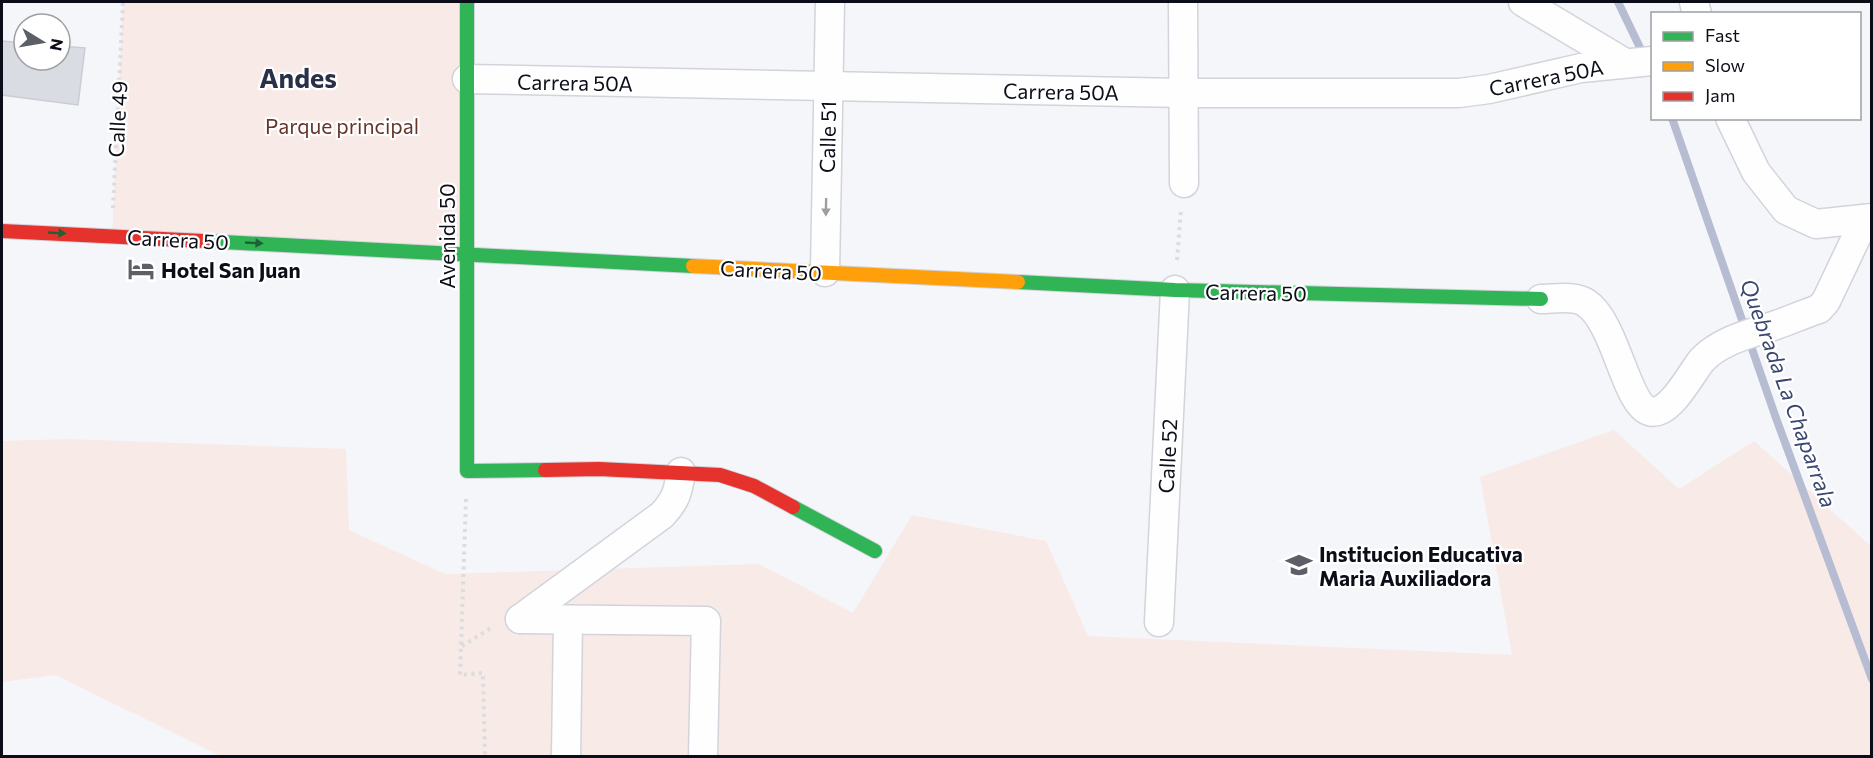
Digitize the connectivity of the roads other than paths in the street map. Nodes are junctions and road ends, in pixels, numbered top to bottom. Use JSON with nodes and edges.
{"nodes":[{"id":1,"x":467,"y":2,"type":"edge"},
{"id":2,"x":830,"y":2,"type":"edge"},
{"id":3,"x":1183,"y":2,"type":"edge"},
{"id":4,"x":1523,"y":2,"type":"edge"},
{"id":5,"x":1639,"y":62,"type":"edge"},
{"id":6,"x":467,"y":79,"type":"junction"},
{"id":7,"x":828,"y":87,"type":"junction"},
{"id":8,"x":1183,"y":93,"type":"junction"},
{"id":9,"x":1731,"y":120,"type":"edge"},
{"id":10,"x":1184,"y":183,"type":"road end"},
{"id":11,"x":1868,"y":218,"type":"edge"},
{"id":12,"x":2,"y":231,"type":"edge"},
{"id":13,"x":467,"y":254,"type":"junction"},
{"id":14,"x":825,"y":272,"type":"junction"},
{"id":15,"x":1175,"y":290,"type":"junction"},
{"id":16,"x":1541,"y":299,"type":"joint"},
{"id":17,"x":681,"y":472,"type":"junction"},
{"id":18,"x":875,"y":551,"type":"dead end"},
{"id":19,"x":568,"y":620,"type":"junction"},
{"id":20,"x":1159,"y":622,"type":"dead end"},
{"id":21,"x":566,"y":756,"type":"edge"},
{"id":22,"x":703,"y":756,"type":"edge"}],
"edges":[{"from":1,"to":6,"type":"street","name":"Avenida 50"},
{"from":2,"to":7,"type":"street","name":"Calle 51"},
{"from":3,"to":8,"type":"street"},
{"from":4,"to":5,"type":"street"},
{"from":5,"to":8,"type":"street","name":"Carrera 50A"},
{"from":6,"to":7,"type":"street","name":"Carrera 50A"},
{"from":6,"to":13,"type":"street","name":"Avenida 50"},
{"from":7,"to":8,"type":"street","name":"Carrera 50A"},
{"from":7,"to":14,"type":"street","name":"Calle 51","one_way":true},
{"from":8,"to":10,"type":"street"},
{"from":9,"to":11,"type":"street"},
{"from":11,"to":16,"type":"street"},
{"from":12,"to":13,"type":"street","name":"Carrera 50","one_way":true},
{"from":13,"to":14,"type":"street","name":"Carrera 50"},
{"from":13,"to":17,"type":"street","name":"Avenida 50"},
{"from":14,"to":15,"type":"street","name":"Carrera 50"},
{"from":15,"to":16,"type":"street","name":"Carrera 50"},
{"from":15,"to":20,"type":"street","name":"Calle 52"},
{"from":17,"to":18,"type":"street"},
{"from":17,"to":19,"type":"street"},
{"from":19,"to":21,"type":"street"},
{"from":19,"to":22,"type":"street"}]}
